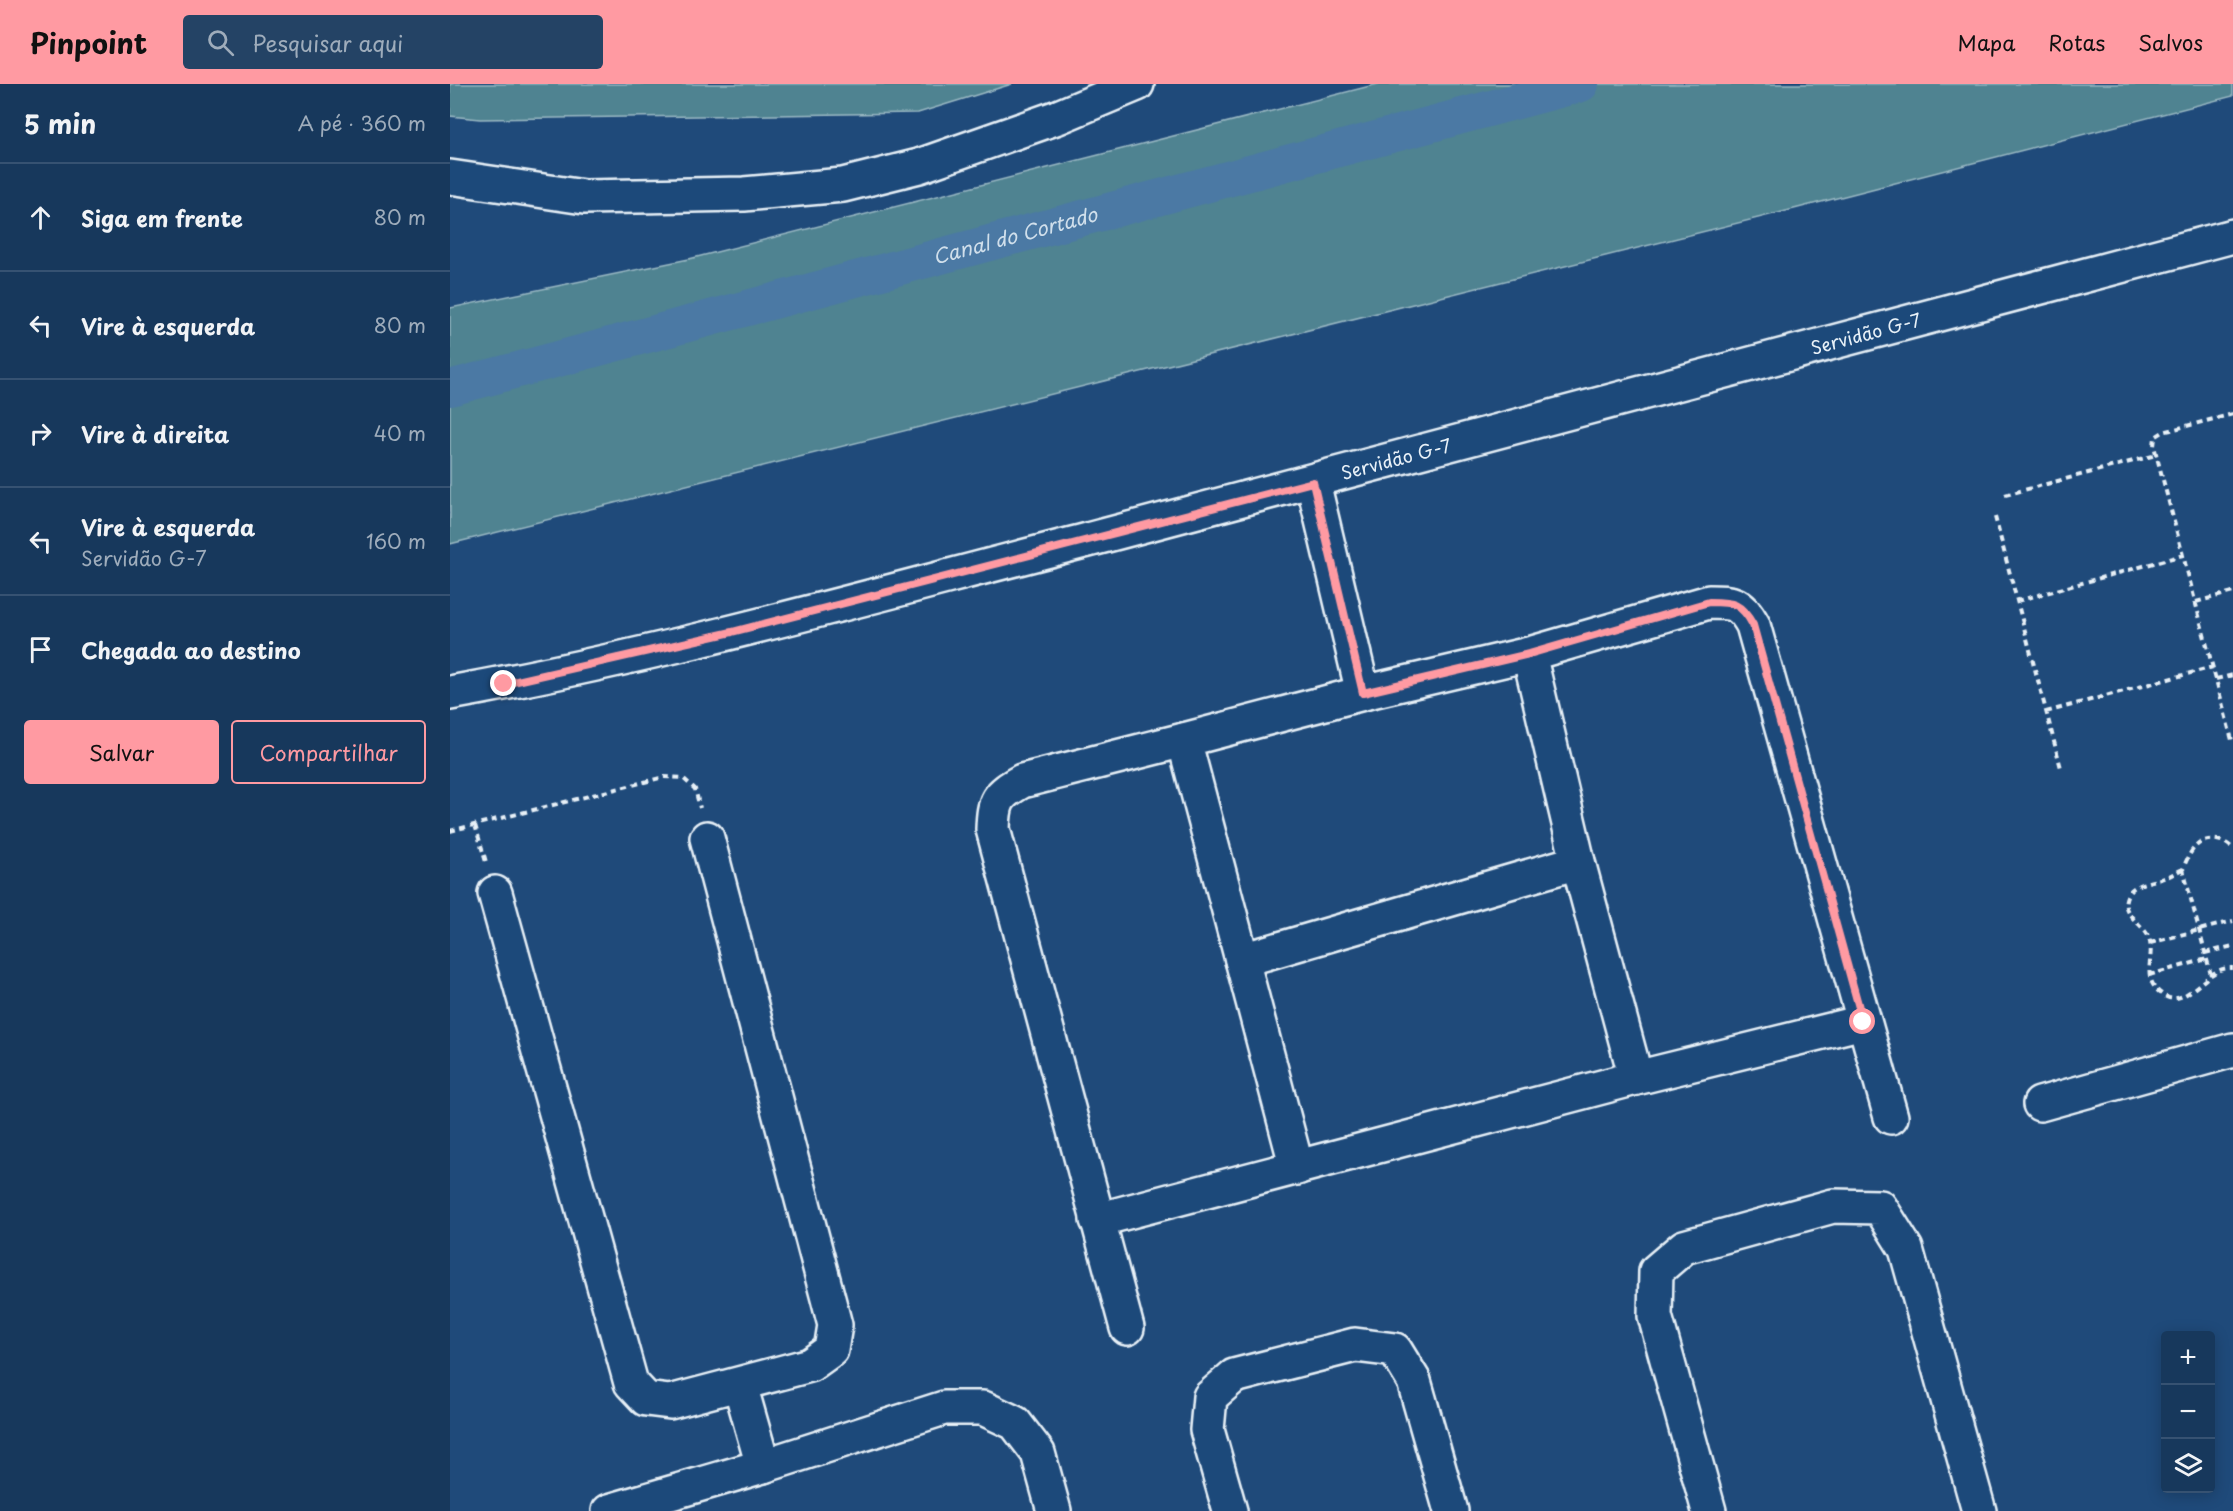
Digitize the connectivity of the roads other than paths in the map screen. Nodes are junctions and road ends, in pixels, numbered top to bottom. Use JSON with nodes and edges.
{"nodes":[{"id":1,"x":1137,"y":84,"type":"edge"},
{"id":2,"x":450,"y":177,"type":"edge"},
{"id":3,"x":2233,"y":236,"type":"edge"},
{"id":4,"x":1313,"y":482,"type":"junction"},
{"id":5,"x":1529,"y":654,"type":"junction"},
{"id":6,"x":450,"y":693,"type":"edge"},
{"id":7,"x":1363,"y":693,"type":"junction"},
{"id":8,"x":1184,"y":740,"type":"junction"},
{"id":9,"x":707,"y":838,"type":"road end"},
{"id":10,"x":1578,"y":862,"type":"junction"},
{"id":11,"x":495,"y":893,"type":"dead end"},
{"id":12,"x":1242,"y":960,"type":"junction"},
{"id":13,"x":1863,"y":1022,"type":"junction"},
{"id":14,"x":2233,"y":1050,"type":"edge"},
{"id":15,"x":1636,"y":1078,"type":"junction"},
{"id":16,"x":2040,"y":1104,"type":"dead end"},
{"id":17,"x":1891,"y":1117,"type":"dead end"},
{"id":18,"x":1297,"y":1167,"type":"junction"},
{"id":19,"x":1097,"y":1220,"type":"junction"},
{"id":20,"x":1127,"y":1328,"type":"dead end"},
{"id":21,"x":740,"y":1385,"type":"junction"},
{"id":22,"x":763,"y":1466,"type":"junction"},
{"id":23,"x":609,"y":1511,"type":"edge"},
{"id":24,"x":1054,"y":1511,"type":"edge"},
{"id":25,"x":1230,"y":1511,"type":"edge"},
{"id":26,"x":1451,"y":1511,"type":"edge"},
{"id":27,"x":1709,"y":1511,"type":"edge"},
{"id":28,"x":1979,"y":1511,"type":"edge"}],
"edges":[{"from":1,"to":2,"type":"street"},
{"from":3,"to":4,"type":"street","name":"Servidão G-7"},
{"from":4,"to":6,"type":"street","name":"Servidão G-7"},
{"from":4,"to":7,"type":"street"},
{"from":5,"to":7,"type":"street"},
{"from":5,"to":10,"type":"street"},
{"from":5,"to":13,"type":"street"},
{"from":7,"to":8,"type":"street"},
{"from":8,"to":12,"type":"street"},
{"from":8,"to":19,"type":"street"},
{"from":9,"to":21,"type":"street"},
{"from":10,"to":12,"type":"street"},
{"from":10,"to":15,"type":"street"},
{"from":11,"to":21,"type":"street"},
{"from":12,"to":18,"type":"street"},
{"from":13,"to":15,"type":"street"},
{"from":13,"to":17,"type":"street"},
{"from":14,"to":16,"type":"street"},
{"from":15,"to":18,"type":"street"},
{"from":18,"to":19,"type":"street"},
{"from":19,"to":20,"type":"street"},
{"from":21,"to":22,"type":"street"},
{"from":22,"to":23,"type":"street"},
{"from":22,"to":24,"type":"street"},
{"from":25,"to":26,"type":"street"},
{"from":27,"to":28,"type":"street"}]}
